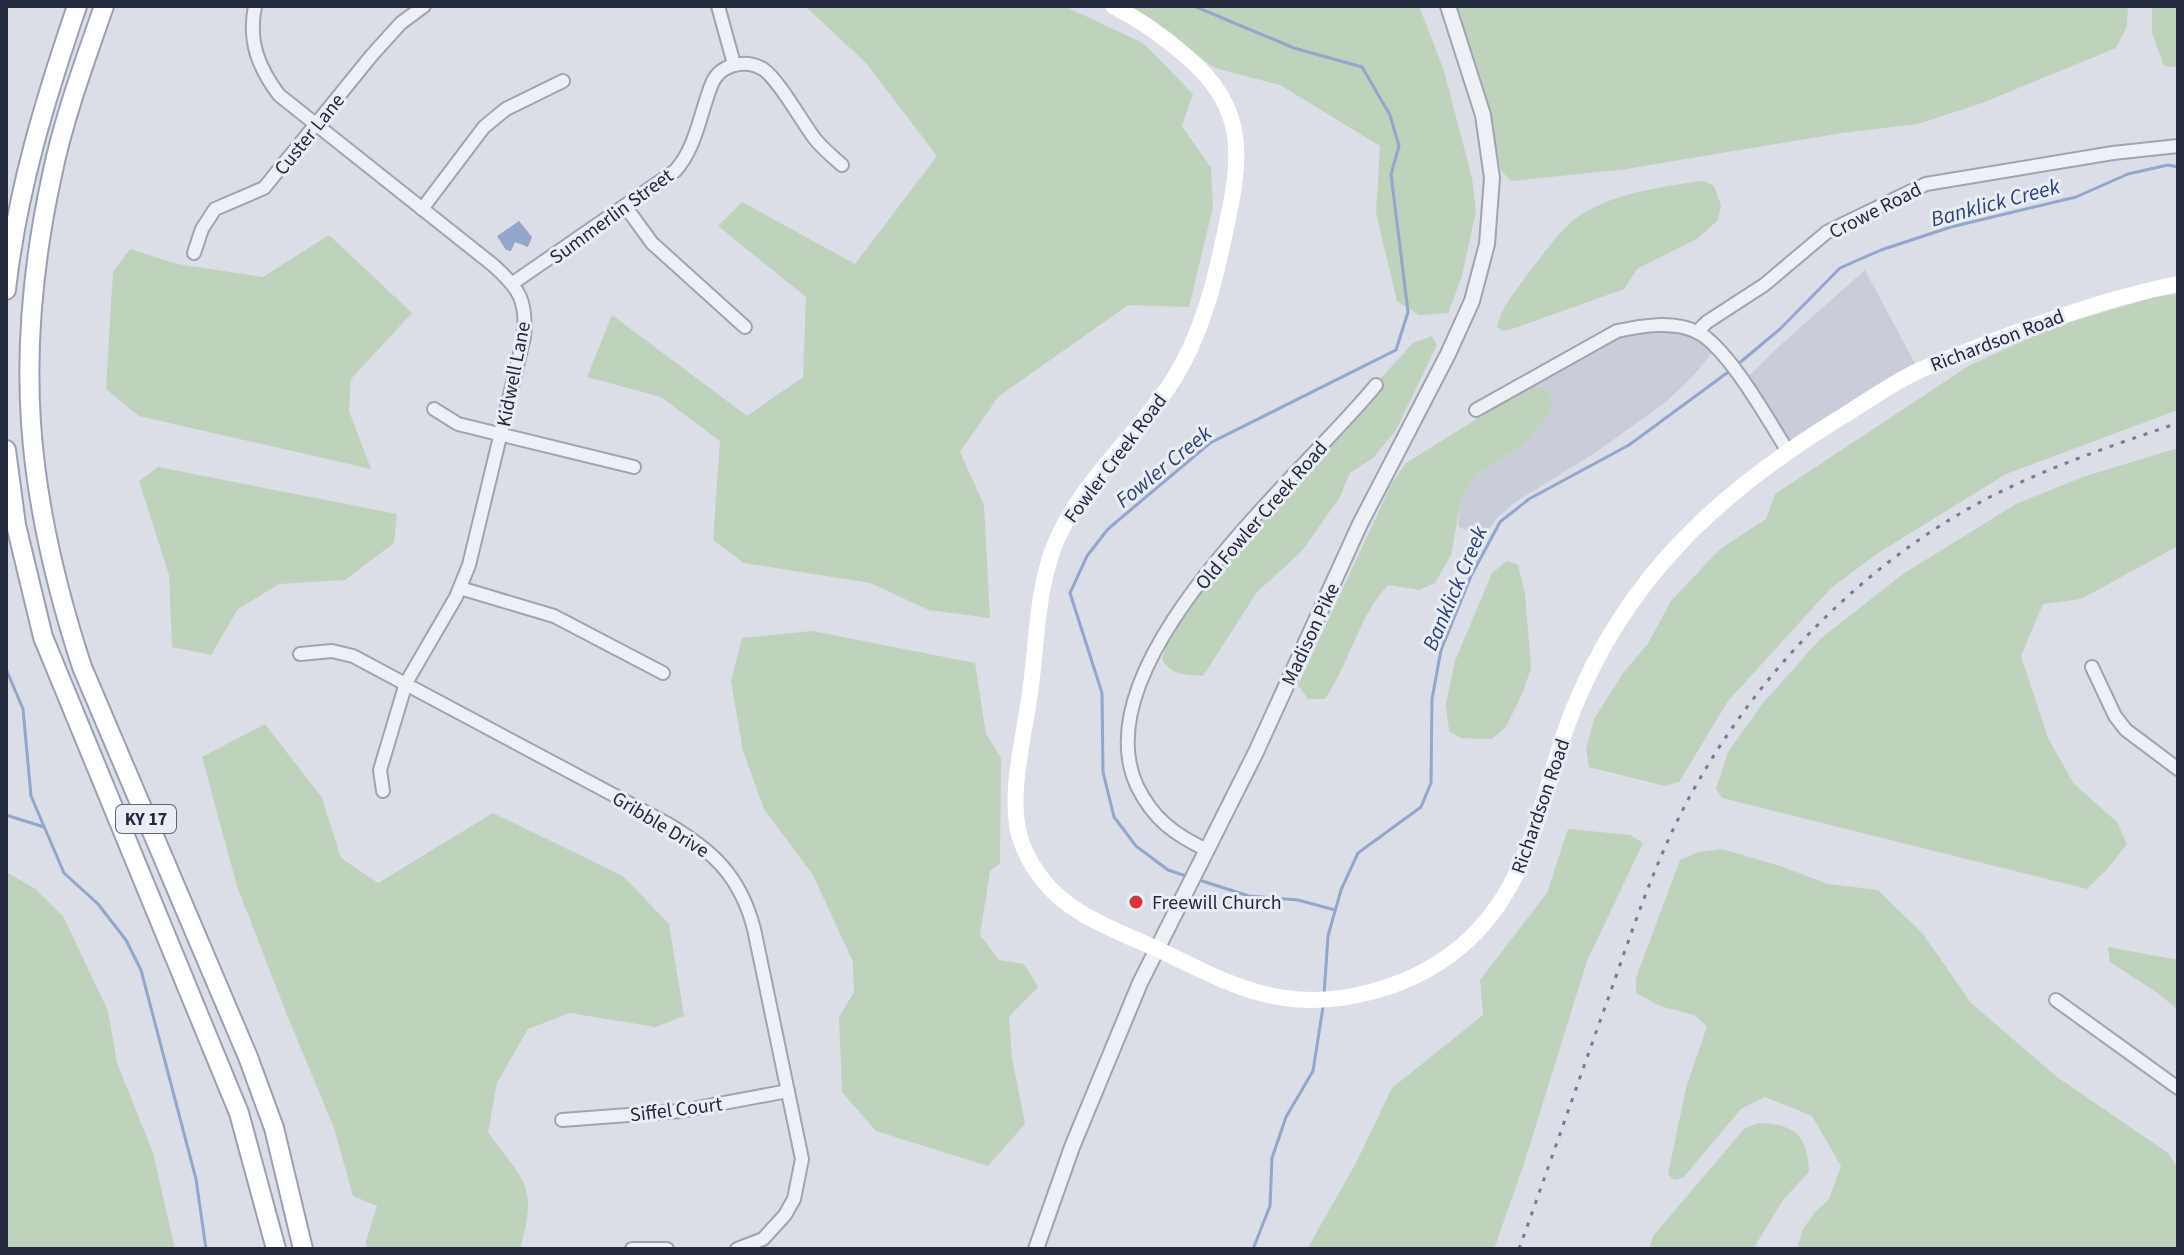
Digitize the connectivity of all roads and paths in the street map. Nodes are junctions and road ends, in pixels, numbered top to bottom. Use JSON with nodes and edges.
{"nodes":[{"id":1,"x":77,"y":6,"type":"edge"},
{"id":2,"x":104,"y":6,"type":"edge"},
{"id":3,"x":255,"y":6,"type":"edge"},
{"id":4,"x":424,"y":6,"type":"edge"},
{"id":5,"x":718,"y":6,"type":"edge"},
{"id":6,"x":1113,"y":6,"type":"edge"},
{"id":7,"x":1448,"y":6,"type":"edge"},
{"id":8,"x":734,"y":64,"type":"junction"},
{"id":9,"x":563,"y":81,"type":"dead end"},
{"id":10,"x":316,"y":126,"type":"junction"},
{"id":11,"x":2178,"y":146,"type":"edge"},
{"id":12,"x":842,"y":165,"type":"dead end"},
{"id":13,"x":625,"y":206,"type":"junction"},
{"id":14,"x":422,"y":209,"type":"junction"},
{"id":15,"x":194,"y":253,"type":"dead end"},
{"id":16,"x":513,"y":283,"type":"junction"},
{"id":17,"x":2178,"y":284,"type":"edge"},
{"id":18,"x":6,"y":290,"type":"edge"},
{"id":19,"x":745,"y":327,"type":"dead end"},
{"id":20,"x":1697,"y":332,"type":"junction"},
{"id":21,"x":1376,"y":385,"type":"dead end"},
{"id":22,"x":434,"y":409,"type":"dead end"},
{"id":23,"x":1476,"y":410,"type":"dead end"},
{"id":24,"x":502,"y":434,"type":"junction"},
{"id":25,"x":6,"y":450,"type":"edge"},
{"id":26,"x":1787,"y":450,"type":"junction"},
{"id":27,"x":634,"y":467,"type":"dead end"},
{"id":28,"x":460,"y":588,"type":"junction"},
{"id":29,"x":300,"y":654,"type":"dead end"},
{"id":30,"x":2092,"y":667,"type":"dead end"},
{"id":31,"x":663,"y":673,"type":"dead end"},
{"id":32,"x":406,"y":683,"type":"junction"},
{"id":33,"x":2178,"y":769,"type":"edge"},
{"id":34,"x":383,"y":791,"type":"dead end"},
{"id":35,"x":1204,"y":856,"type":"junction"},
{"id":36,"x":1157,"y":949,"type":"junction"},
{"id":37,"x":2056,"y":1000,"type":"dead end"},
{"id":38,"x":2178,"y":1088,"type":"edge"},
{"id":39,"x":788,"y":1091,"type":"junction"},
{"id":40,"x":562,"y":1120,"type":"dead end"},
{"id":41,"x":276,"y":1249,"type":"edge"},
{"id":42,"x":303,"y":1249,"type":"edge"},
{"id":43,"x":632,"y":1249,"type":"edge"},
{"id":44,"x":667,"y":1249,"type":"edge"},
{"id":45,"x":737,"y":1249,"type":"edge"},
{"id":46,"x":1036,"y":1249,"type":"edge"}],
"edges":[{"from":1,"to":18,"type":"main road"},
{"from":2,"to":42,"type":"main road","number":"KY 17"},
{"from":3,"to":10,"type":"street"},
{"from":4,"to":10,"type":"street","name":"Custer Lane"},
{"from":5,"to":8,"type":"street"},
{"from":6,"to":36,"type":"main road","name":"Fowler Creek Road"},
{"from":7,"to":35,"type":"street","name":"Madison Pike"},
{"from":8,"to":12,"type":"street"},
{"from":8,"to":13,"type":"street","name":"Summerlin Street"},
{"from":9,"to":14,"type":"street"},
{"from":10,"to":14,"type":"street"},
{"from":10,"to":15,"type":"street","name":"Custer Lane"},
{"from":11,"to":20,"type":"street","name":"Crowe Road"},
{"from":13,"to":16,"type":"street","name":"Summerlin Street"},
{"from":13,"to":19,"type":"street"},
{"from":14,"to":16,"type":"street"},
{"from":16,"to":24,"type":"street","name":"Kidwell Lane"},
{"from":17,"to":26,"type":"main road","name":"Richardson Road"},
{"from":20,"to":23,"type":"street"},
{"from":20,"to":26,"type":"street"},
{"from":21,"to":35,"type":"street","name":"Old Fowler Creek Road"},
{"from":22,"to":24,"type":"street"},
{"from":24,"to":27,"type":"street"},
{"from":24,"to":28,"type":"street","name":"Kidwell Lane"},
{"from":25,"to":41,"type":"main road","number":"KY 17"},
{"from":26,"to":36,"type":"main road","name":"Richardson Road"},
{"from":28,"to":31,"type":"street"},
{"from":28,"to":32,"type":"street","name":"Kidwell Lane"},
{"from":29,"to":32,"type":"street","name":"Gribble Drive"},
{"from":30,"to":33,"type":"street"},
{"from":32,"to":34,"type":"street","name":"Kidwell Lane"},
{"from":32,"to":39,"type":"street","name":"Gribble Drive"},
{"from":35,"to":36,"type":"street","name":"Madison Pike"},
{"from":36,"to":46,"type":"street","name":"Madison Pike"},
{"from":37,"to":38,"type":"street"},
{"from":39,"to":40,"type":"street","name":"Siffel Court"},
{"from":39,"to":45,"type":"street","name":"Gribble Drive"},
{"from":43,"to":44,"type":"street"}]}
